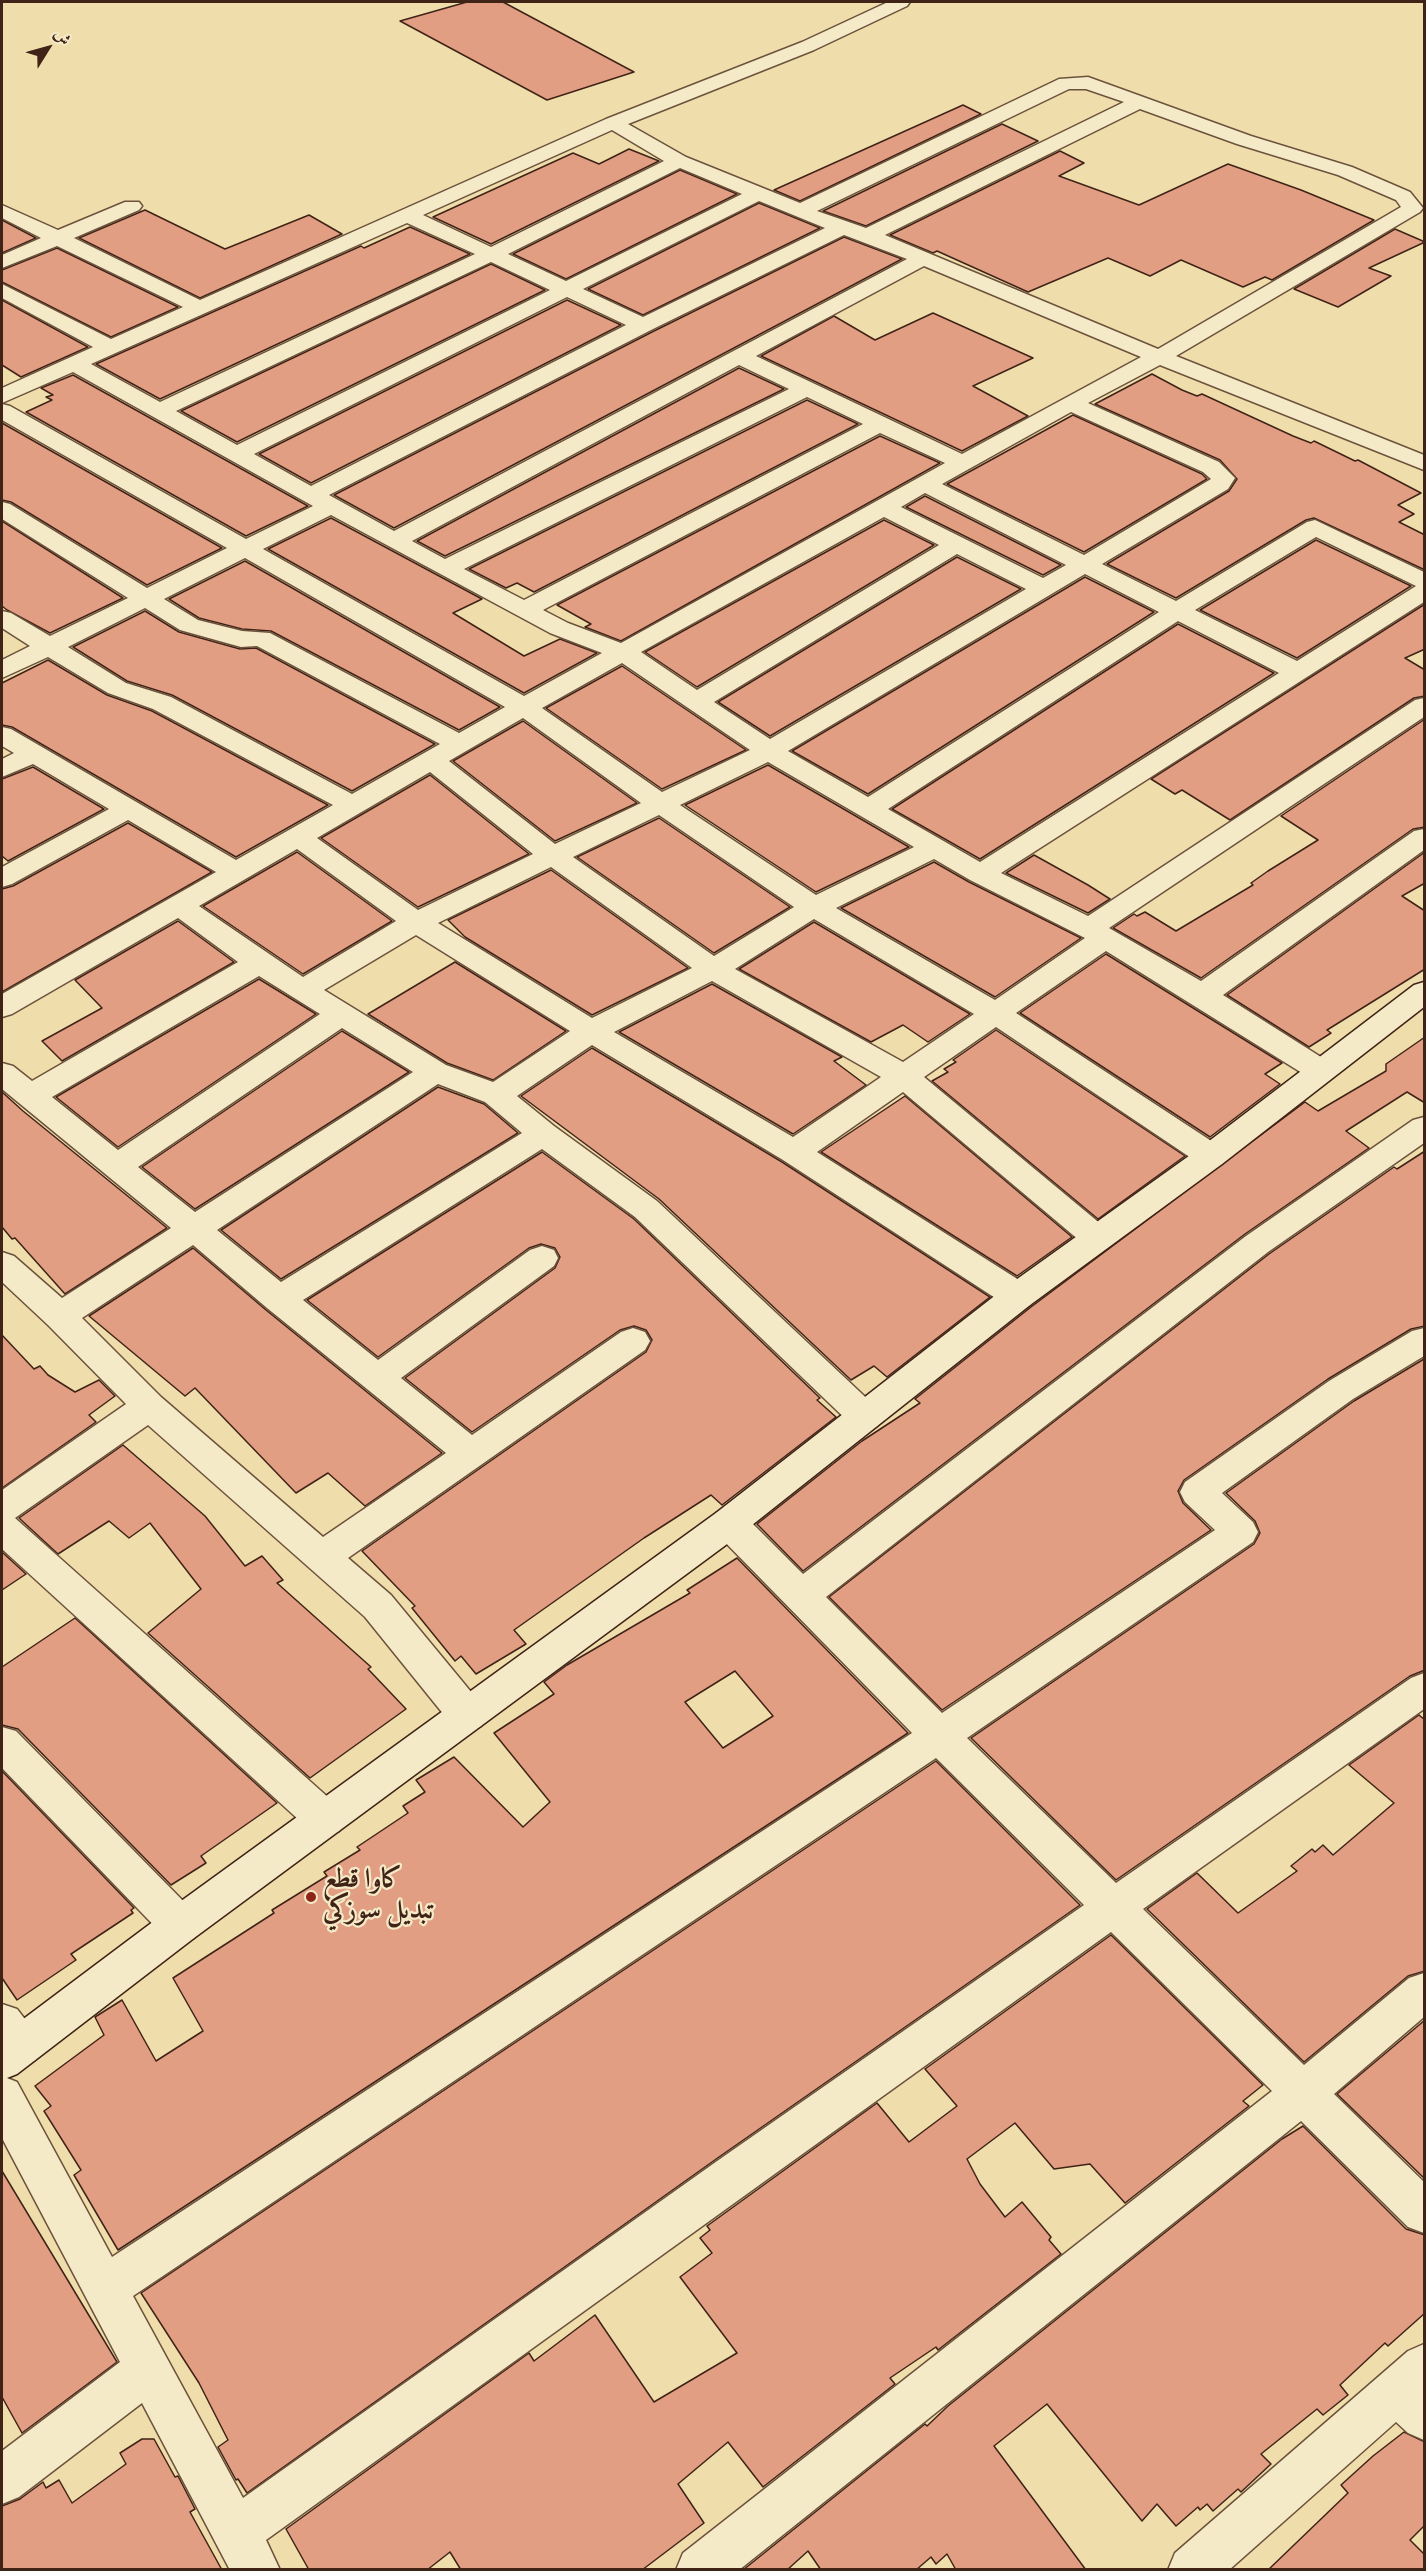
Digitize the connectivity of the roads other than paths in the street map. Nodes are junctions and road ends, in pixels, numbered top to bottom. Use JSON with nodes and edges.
{"nodes":[{"id":1,"x":901,"y":2,"type":"edge"},
{"id":2,"x":1139,"y":102,"type":"junction"},
{"id":3,"x":613,"y":123,"type":"junction"},
{"id":4,"x":679,"y":161,"type":"junction"},
{"id":5,"x":758,"y":194,"type":"junction"},
{"id":6,"x":132,"y":206,"type":"dead end"},
{"id":7,"x":2,"y":210,"type":"edge"},
{"id":8,"x":800,"y":211,"type":"junction"},
{"id":9,"x":409,"y":216,"type":"junction"},
{"id":10,"x":842,"y":228,"type":"junction"},
{"id":11,"x":868,"y":235,"type":"junction"},
{"id":12,"x":58,"y":239,"type":"junction"},
{"id":13,"x":492,"y":254,"type":"junction"},
{"id":14,"x":922,"y":259,"type":"junction"},
{"id":15,"x":2,"y":262,"type":"edge"},
{"id":16,"x":566,"y":288,"type":"junction"},
{"id":17,"x":2,"y":290,"type":"edge"},
{"id":18,"x":201,"y":308,"type":"junction"},
{"id":19,"x":643,"y":325,"type":"junction"},
{"id":20,"x":111,"y":348,"type":"junction"},
{"id":21,"x":740,"y":357,"type":"junction"},
{"id":22,"x":1159,"y":357,"type":"junction"},
{"id":23,"x":74,"y":364,"type":"junction"},
{"id":24,"x":2,"y":373,"type":"edge"},
{"id":25,"x":25,"y":386,"type":"junction"},
{"id":26,"x":806,"y":389,"type":"junction"},
{"id":27,"x":2,"y":396,"type":"edge"},
{"id":28,"x":1070,"y":403,"type":"junction"},
{"id":29,"x":2,"y":411,"type":"edge"},
{"id":30,"x":159,"y":411,"type":"junction"},
{"id":31,"x":878,"y":425,"type":"junction"},
{"id":32,"x":236,"y":454,"type":"junction"},
{"id":33,"x":962,"y":463,"type":"junction"},
{"id":34,"x":1425,"y":463,"type":"edge"},
{"id":35,"x":925,"y":484,"type":"junction"},
{"id":36,"x":320,"y":501,"type":"junction"},
{"id":37,"x":883,"y":507,"type":"junction"},
{"id":38,"x":2,"y":509,"type":"edge"},
{"id":39,"x":393,"y":541,"type":"junction"},
{"id":40,"x":957,"y":544,"type":"junction"},
{"id":41,"x":243,"y":549,"type":"junction"},
{"id":42,"x":1083,"y":564,"type":"junction"},
{"id":43,"x":445,"y":569,"type":"junction"},
{"id":44,"x":1425,"y":581,"type":"edge"},
{"id":45,"x":1043,"y":588,"type":"junction"},
{"id":46,"x":1425,"y":592,"type":"edge"},
{"id":47,"x":147,"y":597,"type":"junction"},
{"id":48,"x":524,"y":610,"type":"junction"},
{"id":49,"x":1177,"y":611,"type":"junction"},
{"id":50,"x":2,"y":618,"type":"edge"},
{"id":51,"x":47,"y":647,"type":"junction"},
{"id":52,"x":625,"y":653,"type":"junction"},
{"id":53,"x":2,"y":670,"type":"edge"},
{"id":54,"x":1298,"y":672,"type":"junction"},
{"id":55,"x":697,"y":700,"type":"junction"},
{"id":56,"x":1425,"y":706,"type":"edge"},
{"id":57,"x":524,"y":707,"type":"junction"},
{"id":58,"x":2,"y":735,"type":"edge"},
{"id":59,"x":460,"y":744,"type":"junction"},
{"id":60,"x":769,"y":751,"type":"junction"},
{"id":61,"x":32,"y":754,"type":"junction"},
{"id":62,"x":433,"y":762,"type":"junction"},
{"id":63,"x":2,"y":769,"type":"edge"},
{"id":64,"x":659,"y":803,"type":"junction"},
{"id":65,"x":354,"y":806,"type":"junction"},
{"id":66,"x":129,"y":809,"type":"junction"},
{"id":67,"x":869,"y":809,"type":"junction"},
{"id":68,"x":298,"y":837,"type":"junction"},
{"id":69,"x":1425,"y":837,"type":"edge"},
{"id":70,"x":936,"y":847,"type":"junction"},
{"id":71,"x":552,"y":855,"type":"junction"},
{"id":72,"x":236,"y":872,"type":"junction"},
{"id":73,"x":980,"y":874,"type":"junction"},
{"id":74,"x":2,"y":878,"type":"edge"},
{"id":75,"x":178,"y":905,"type":"junction"},
{"id":76,"x":814,"y":907,"type":"junction"},
{"id":77,"x":416,"y":922,"type":"junction"},
{"id":78,"x":1097,"y":933,"type":"junction"},
{"id":79,"x":259,"y":963,"type":"junction"},
{"id":80,"x":713,"y":969,"type":"junction"},
{"id":81,"x":303,"y":990,"type":"junction"},
{"id":82,"x":1202,"y":995,"type":"junction"},
{"id":83,"x":1422,"y":997,"type":"edge"},
{"id":84,"x":2,"y":1007,"type":"edge"},
{"id":85,"x":995,"y":1013,"type":"junction"},
{"id":86,"x":341,"y":1014,"type":"junction"},
{"id":87,"x":591,"y":1031,"type":"junction"},
{"id":88,"x":1321,"y":1071,"type":"junction"},
{"id":89,"x":435,"y":1072,"type":"junction"},
{"id":90,"x":2,"y":1073,"type":"edge"},
{"id":91,"x":905,"y":1077,"type":"junction"},
{"id":92,"x":496,"y":1095,"type":"junction"},
{"id":93,"x":30,"y":1096,"type":"junction"},
{"id":94,"x":1425,"y":1128,"type":"edge"},
{"id":95,"x":543,"y":1134,"type":"junction"},
{"id":96,"x":794,"y":1152,"type":"junction"},
{"id":97,"x":1211,"y":1156,"type":"junction"},
{"id":98,"x":117,"y":1166,"type":"junction"},
{"id":99,"x":193,"y":1228,"type":"junction"},
{"id":100,"x":1097,"y":1238,"type":"junction"},
{"id":101,"x":542,"y":1258,"type":"dead end"},
{"id":102,"x":2,"y":1264,"type":"edge"},
{"id":103,"x":1018,"y":1296,"type":"junction"},
{"id":104,"x":279,"y":1299,"type":"junction"},
{"id":105,"x":60,"y":1316,"type":"junction"},
{"id":106,"x":1425,"y":1340,"type":"edge"},
{"id":107,"x":633,"y":1341,"type":"dead end"},
{"id":108,"x":377,"y":1378,"type":"junction"},
{"id":109,"x":150,"y":1406,"type":"junction"},
{"id":110,"x":864,"y":1417,"type":"junction"},
{"id":111,"x":471,"y":1454,"type":"junction"},
{"id":112,"x":2,"y":1508,"type":"edge"},
{"id":113,"x":729,"y":1523,"type":"junction"},
{"id":114,"x":2,"y":1528,"type":"edge"},
{"id":115,"x":322,"y":1557,"type":"junction"},
{"id":116,"x":801,"y":1596,"type":"junction"},
{"id":117,"x":1425,"y":1689,"type":"edge"},
{"id":118,"x":467,"y":1715,"type":"junction"},
{"id":119,"x":939,"y":1736,"type":"junction"},
{"id":120,"x":2,"y":1743,"type":"edge"},
{"id":121,"x":325,"y":1819,"type":"junction"},
{"id":122,"x":1113,"y":1907,"type":"junction"},
{"id":123,"x":180,"y":1925,"type":"junction"},
{"id":124,"x":1425,"y":1992,"type":"edge"},
{"id":125,"x":8,"y":2043,"type":"edge"},
{"id":126,"x":1304,"y":2093,"type":"junction"},
{"id":127,"x":2,"y":2096,"type":"edge"},
{"id":128,"x":1425,"y":2212,"type":"edge"},
{"id":129,"x":105,"y":2288,"type":"junction"},
{"id":130,"x":148,"y":2369,"type":"junction"},
{"id":131,"x":1416,"y":2392,"type":"edge"},
{"id":132,"x":2,"y":2480,"type":"edge"},
{"id":133,"x":246,"y":2551,"type":"edge"},
{"id":134,"x":700,"y":2570,"type":"edge"},
{"id":135,"x":1192,"y":2570,"type":"edge"}],
"edges":[{"from":1,"to":3,"type":"street"},
{"from":2,"to":8,"type":"street"},
{"from":2,"to":11,"type":"street"},
{"from":2,"to":22,"type":"street"},
{"from":3,"to":4,"type":"street"},
{"from":3,"to":9,"type":"street"},
{"from":4,"to":5,"type":"street"},
{"from":4,"to":13,"type":"street"},
{"from":5,"to":8,"type":"street"},
{"from":5,"to":16,"type":"street"},
{"from":6,"to":12,"type":"street"},
{"from":7,"to":12,"type":"street"},
{"from":8,"to":10,"type":"street"},
{"from":9,"to":13,"type":"street"},
{"from":9,"to":18,"type":"street"},
{"from":10,"to":11,"type":"street"},
{"from":10,"to":19,"type":"street"},
{"from":11,"to":14,"type":"street"},
{"from":12,"to":15,"type":"street"},
{"from":12,"to":18,"type":"street"},
{"from":13,"to":16,"type":"street"},
{"from":13,"to":30,"type":"street"},
{"from":14,"to":21,"type":"street"},
{"from":14,"to":22,"type":"street"},
{"from":16,"to":19,"type":"street"},
{"from":16,"to":32,"type":"street"},
{"from":17,"to":20,"type":"street"},
{"from":18,"to":20,"type":"street"},
{"from":19,"to":36,"type":"street"},
{"from":20,"to":23,"type":"street"},
{"from":21,"to":26,"type":"street"},
{"from":21,"to":39,"type":"street"},
{"from":22,"to":28,"type":"street"},
{"from":22,"to":34,"type":"street"},
{"from":23,"to":25,"type":"street"},
{"from":23,"to":30,"type":"street"},
{"from":24,"to":25,"type":"street"},
{"from":25,"to":27,"type":"street"},
{"from":26,"to":31,"type":"street"},
{"from":26,"to":43,"type":"street"},
{"from":28,"to":33,"type":"street"},
{"from":28,"to":42,"type":"street"},
{"from":29,"to":41,"type":"street"},
{"from":30,"to":32,"type":"street"},
{"from":31,"to":33,"type":"street"},
{"from":31,"to":48,"type":"street"},
{"from":32,"to":36,"type":"street"},
{"from":33,"to":35,"type":"street"},
{"from":35,"to":37,"type":"street"},
{"from":35,"to":42,"type":"street"},
{"from":36,"to":39,"type":"street"},
{"from":36,"to":41,"type":"street"},
{"from":37,"to":40,"type":"street"},
{"from":37,"to":52,"type":"street"},
{"from":38,"to":47,"type":"street"},
{"from":39,"to":43,"type":"street"},
{"from":40,"to":45,"type":"street"},
{"from":40,"to":55,"type":"street"},
{"from":41,"to":47,"type":"street"},
{"from":41,"to":57,"type":"street"},
{"from":42,"to":45,"type":"street"},
{"from":42,"to":49,"type":"street"},
{"from":43,"to":48,"type":"street"},
{"from":44,"to":49,"type":"street"},
{"from":45,"to":60,"type":"street"},
{"from":46,"to":54,"type":"street"},
{"from":47,"to":51,"type":"street"},
{"from":47,"to":59,"type":"street"},
{"from":48,"to":52,"type":"street"},
{"from":49,"to":54,"type":"street"},
{"from":49,"to":67,"type":"street"},
{"from":50,"to":51,"type":"street"},
{"from":51,"to":53,"type":"street"},
{"from":51,"to":65,"type":"street"},
{"from":52,"to":55,"type":"street"},
{"from":52,"to":57,"type":"street"},
{"from":54,"to":73,"type":"street"},
{"from":55,"to":60,"type":"street"},
{"from":56,"to":78,"type":"street"},
{"from":57,"to":59,"type":"street"},
{"from":57,"to":64,"type":"street"},
{"from":58,"to":61,"type":"street"},
{"from":59,"to":62,"type":"street"},
{"from":60,"to":64,"type":"street"},
{"from":60,"to":67,"type":"street"},
{"from":61,"to":63,"type":"street"},
{"from":61,"to":66,"type":"street"},
{"from":62,"to":65,"type":"street"},
{"from":62,"to":71,"type":"street"},
{"from":64,"to":71,"type":"street"},
{"from":64,"to":76,"type":"street"},
{"from":65,"to":68,"type":"street"},
{"from":66,"to":72,"type":"street"},
{"from":66,"to":74,"type":"street"},
{"from":67,"to":70,"type":"street"},
{"from":68,"to":72,"type":"street"},
{"from":68,"to":77,"type":"street"},
{"from":69,"to":82,"type":"street"},
{"from":70,"to":73,"type":"street"},
{"from":70,"to":76,"type":"street"},
{"from":71,"to":77,"type":"street"},
{"from":71,"to":80,"type":"street"},
{"from":72,"to":75,"type":"street"},
{"from":73,"to":78,"type":"street"},
{"from":75,"to":79,"type":"street"},
{"from":75,"to":84,"type":"street"},
{"from":76,"to":80,"type":"street"},
{"from":76,"to":85,"type":"street"},
{"from":77,"to":81,"type":"street"},
{"from":77,"to":87,"type":"street"},
{"from":78,"to":82,"type":"street"},
{"from":78,"to":85,"type":"street"},
{"from":79,"to":81,"type":"street"},
{"from":79,"to":93,"type":"street"},
{"from":80,"to":87,"type":"street"},
{"from":80,"to":91,"type":"street"},
{"from":81,"to":86,"type":"street"},
{"from":82,"to":88,"type":"street"},
{"from":83,"to":88,"type":"street"},
{"from":85,"to":91,"type":"street"},
{"from":85,"to":97,"type":"street"},
{"from":86,"to":89,"type":"street"},
{"from":86,"to":98,"type":"street"},
{"from":87,"to":92,"type":"street"},
{"from":87,"to":96,"type":"street"},
{"from":88,"to":97,"type":"street"},
{"from":89,"to":92,"type":"street"},
{"from":89,"to":99,"type":"street"},
{"from":90,"to":93,"type":"street"},
{"from":91,"to":96,"type":"street"},
{"from":91,"to":100,"type":"street"},
{"from":92,"to":95,"type":"street"},
{"from":93,"to":98,"type":"street"},
{"from":94,"to":116,"type":"street"},
{"from":95,"to":104,"type":"street"},
{"from":95,"to":110,"type":"street"},
{"from":96,"to":103,"type":"street"},
{"from":97,"to":100,"type":"street"},
{"from":98,"to":99,"type":"street"},
{"from":99,"to":104,"type":"street"},
{"from":99,"to":105,"type":"street"},
{"from":100,"to":103,"type":"street"},
{"from":101,"to":108,"type":"street"},
{"from":102,"to":105,"type":"street"},
{"from":103,"to":110,"type":"street"},
{"from":104,"to":108,"type":"street"},
{"from":105,"to":109,"type":"street"},
{"from":106,"to":119,"type":"street"},
{"from":107,"to":111,"type":"street"},
{"from":108,"to":111,"type":"street"},
{"from":109,"to":112,"type":"street"},
{"from":109,"to":115,"type":"street"},
{"from":110,"to":113,"type":"street"},
{"from":111,"to":115,"type":"street"},
{"from":113,"to":116,"type":"street"},
{"from":113,"to":118,"type":"street"},
{"from":114,"to":121,"type":"street"},
{"from":115,"to":118,"type":"street"},
{"from":116,"to":119,"type":"street"},
{"from":117,"to":122,"type":"street"},
{"from":118,"to":121,"type":"street"},
{"from":119,"to":122,"type":"street"},
{"from":119,"to":129,"type":"street"},
{"from":120,"to":123,"type":"street"},
{"from":121,"to":123,"type":"street"},
{"from":122,"to":126,"type":"street"},
{"from":122,"to":133,"type":"street"},
{"from":123,"to":125,"type":"street"},
{"from":124,"to":126,"type":"street"},
{"from":126,"to":128,"type":"street"},
{"from":126,"to":134,"type":"street"},
{"from":127,"to":129,"type":"street"},
{"from":129,"to":130,"type":"street"},
{"from":130,"to":132,"type":"street"},
{"from":130,"to":133,"type":"street"},
{"from":131,"to":135,"type":"street"}]}
